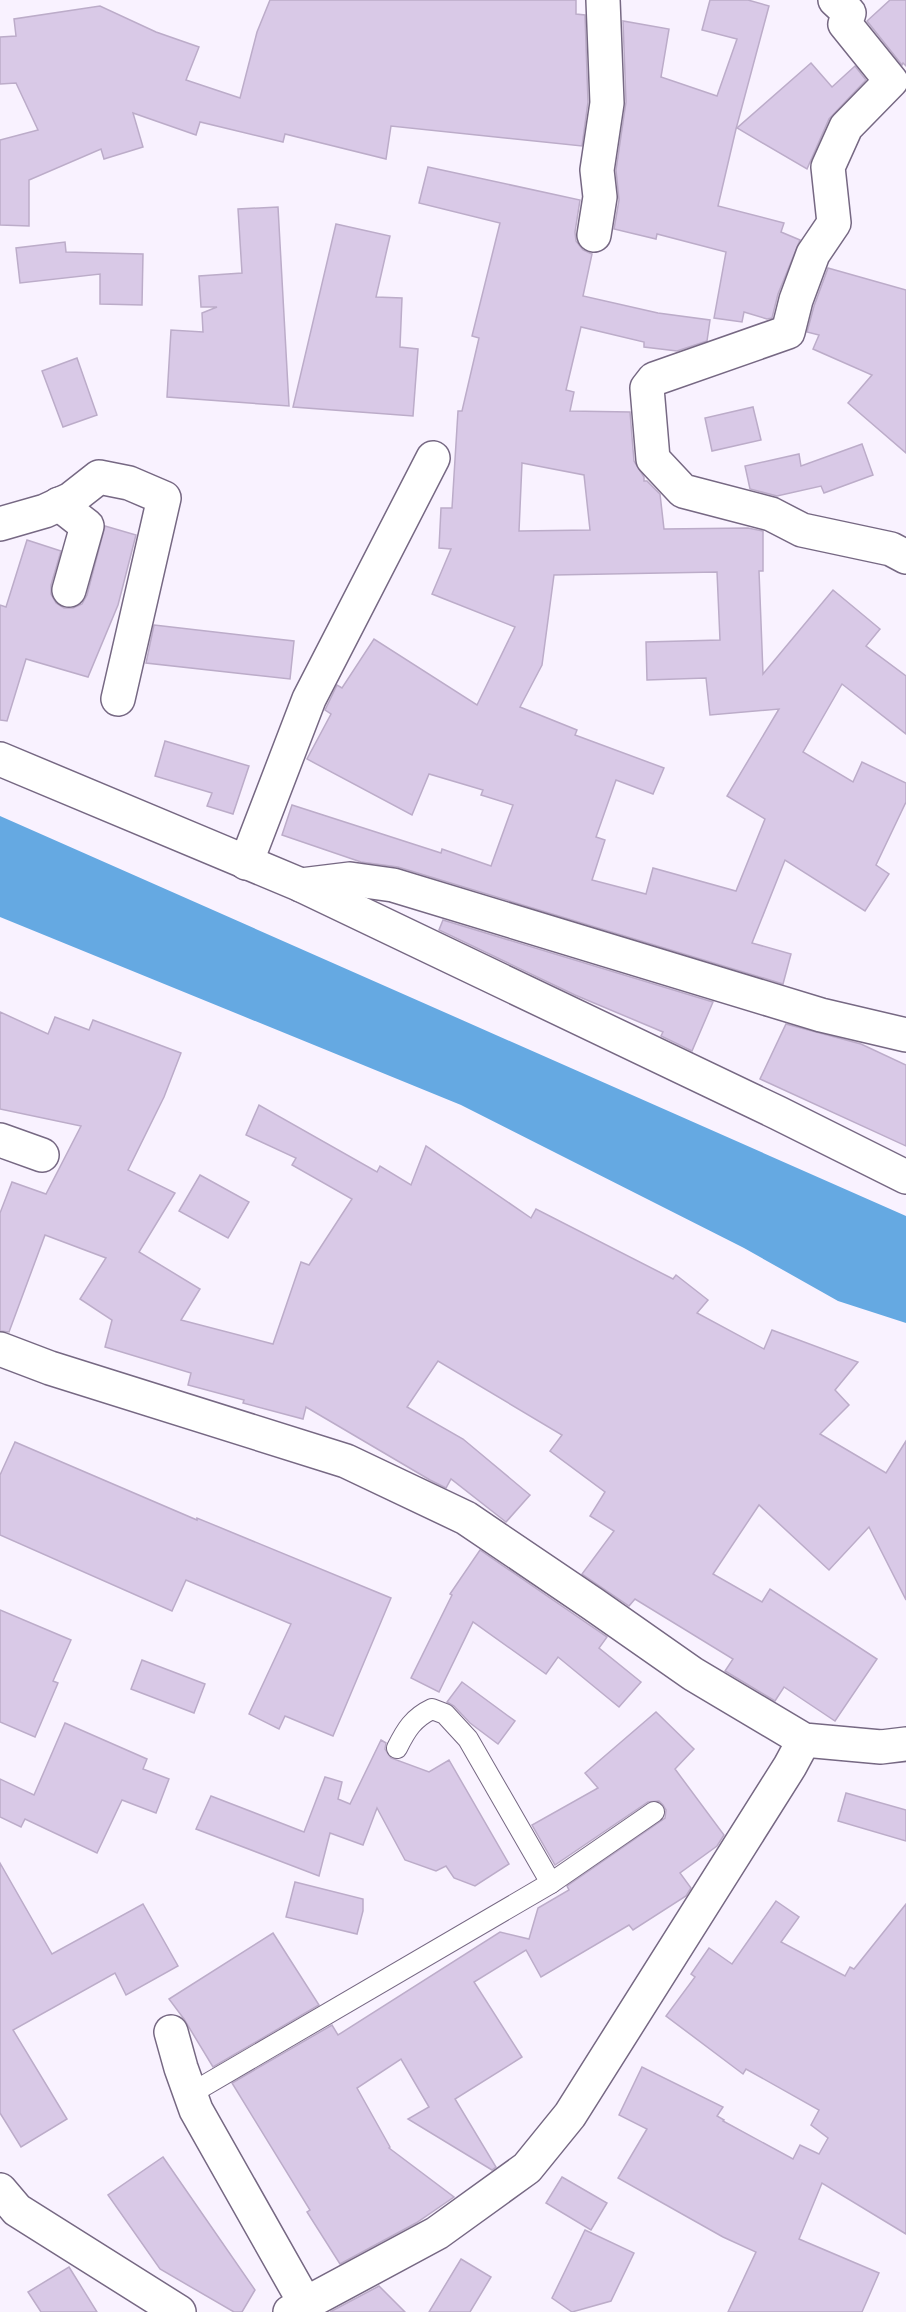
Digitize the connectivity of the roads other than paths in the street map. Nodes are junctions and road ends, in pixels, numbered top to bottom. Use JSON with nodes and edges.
{"nodes":[{"id":1,"x":603,"y":0,"type":"edge"},
{"id":2,"x":835,"y":0,"type":"edge"},
{"id":3,"x":594,"y":235,"type":"dead end"},
{"id":4,"x":433,"y":458,"type":"dead end"},
{"id":5,"x":59,"y":504,"type":"junction"},
{"id":6,"x":0,"y":524,"type":"edge"},
{"id":7,"x":906,"y":557,"type":"edge"},
{"id":8,"x":69,"y":590,"type":"dead end"},
{"id":9,"x":118,"y":699,"type":"dead end"},
{"id":10,"x":0,"y":759,"type":"edge"},
{"id":11,"x":246,"y":863,"type":"junction"},
{"id":12,"x":301,"y":885,"type":"junction"},
{"id":13,"x":906,"y":1035,"type":"edge"},
{"id":14,"x":0,"y":1140,"type":"edge"},
{"id":15,"x":42,"y":1155,"type":"dead end"},
{"id":16,"x":906,"y":1177,"type":"edge"},
{"id":17,"x":0,"y":1349,"type":"edge"},
{"id":18,"x":804,"y":1740,"type":"junction"},
{"id":19,"x":906,"y":1744,"type":"edge"},
{"id":20,"x":398,"y":1748,"type":"dead end"},
{"id":21,"x":654,"y":1812,"type":"dead end"},
{"id":22,"x":551,"y":1883,"type":"junction"},
{"id":23,"x":171,"y":2032,"type":"dead end"},
{"id":24,"x":190,"y":2094,"type":"junction"},
{"id":25,"x":0,"y":2190,"type":"edge"},
{"id":26,"x":298,"y":2307,"type":"edge"},
{"id":27,"x":179,"y":2312,"type":"edge"}],
"edges":[{"from":1,"to":3,"type":"street"},
{"from":2,"to":7,"type":"street"},
{"from":4,"to":11,"type":"street"},
{"from":5,"to":6,"type":"street"},
{"from":5,"to":8,"type":"street"},
{"from":5,"to":9,"type":"street"},
{"from":10,"to":11,"type":"street"},
{"from":11,"to":12,"type":"street"},
{"from":12,"to":13,"type":"street"},
{"from":12,"to":16,"type":"street"},
{"from":14,"to":15,"type":"street"},
{"from":17,"to":18,"type":"street"},
{"from":18,"to":19,"type":"street"},
{"from":18,"to":26,"type":"street"},
{"from":20,"to":22,"type":"lane"},
{"from":21,"to":22,"type":"lane"},
{"from":22,"to":24,"type":"lane"},
{"from":23,"to":24,"type":"street"},
{"from":24,"to":26,"type":"street"},
{"from":25,"to":27,"type":"street"}]}
